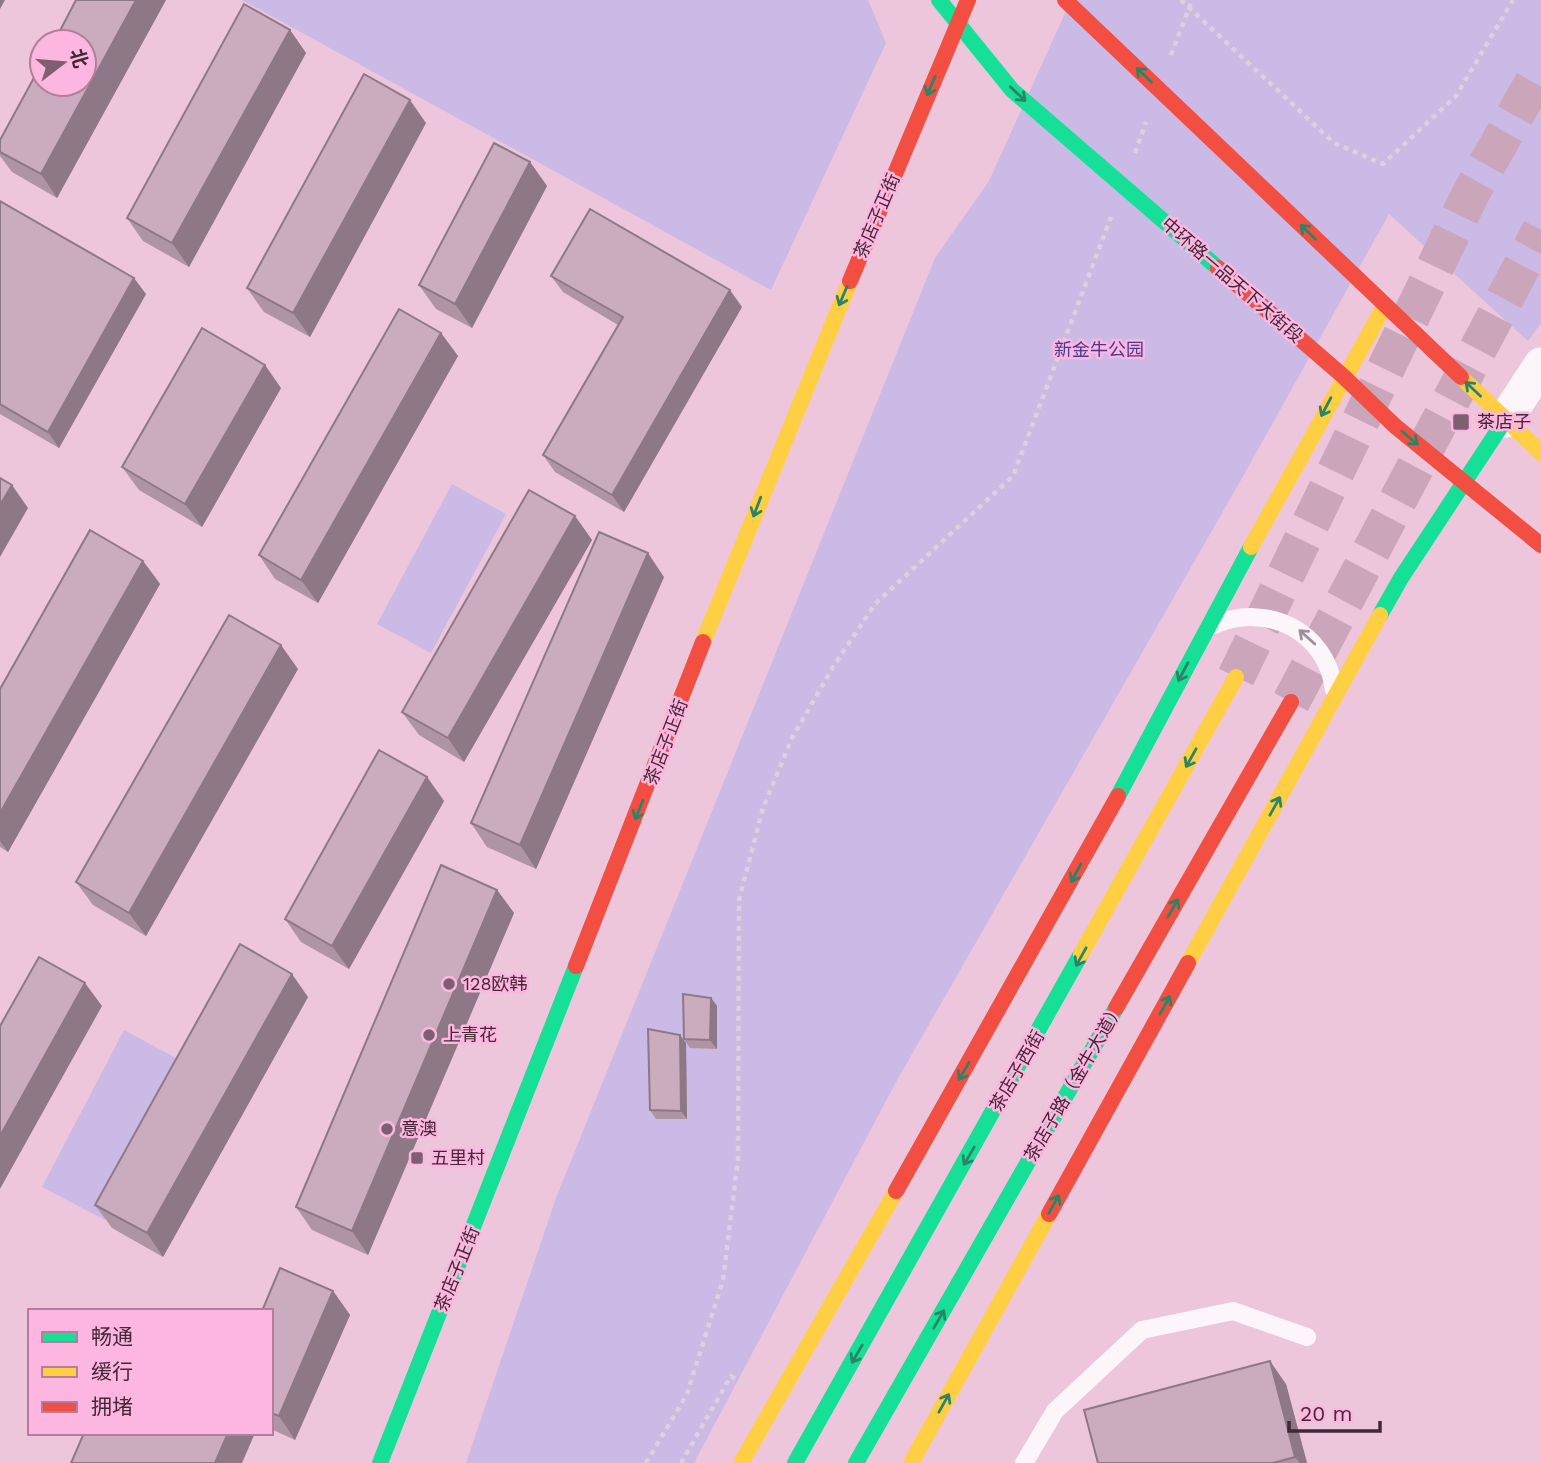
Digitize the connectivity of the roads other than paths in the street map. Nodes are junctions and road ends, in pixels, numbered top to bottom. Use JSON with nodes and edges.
{"nodes":[{"id":1,"x":939,"y":0,"type":"edge"},
{"id":2,"x":968,"y":0,"type":"edge"},
{"id":3,"x":1065,"y":0,"type":"edge"},
{"id":4,"x":958,"y":24,"type":"junction"},
{"id":5,"x":1385,"y":305,"type":"junction"},
{"id":6,"x":1541,"y":365,"type":"edge"},
{"id":7,"x":1343,"y":376,"type":"junction"},
{"id":8,"x":1505,"y":420,"type":"junction"},
{"id":9,"x":1541,"y":453,"type":"edge"},
{"id":10,"x":1462,"y":483,"type":"junction"},
{"id":11,"x":1541,"y":544,"type":"edge"},
{"id":12,"x":1207,"y":629,"type":"junction"},
{"id":13,"x":1236,"y":677,"type":"tunnel mouth"},
{"id":14,"x":1335,"y":697,"type":"junction"},
{"id":15,"x":1291,"y":702,"type":"tunnel mouth"},
{"id":16,"x":1307,"y":1337,"type":"dead end"},
{"id":17,"x":380,"y":1463,"type":"edge"},
{"id":18,"x":741,"y":1463,"type":"edge"},
{"id":19,"x":795,"y":1463,"type":"edge"},
{"id":20,"x":856,"y":1463,"type":"edge"},
{"id":21,"x":911,"y":1463,"type":"edge"},
{"id":22,"x":1024,"y":1463,"type":"edge"}],
"edges":[{"from":1,"to":4,"type":"main road","name":"中环路一品天下大街段"},
{"from":2,"to":4,"type":"main road","name":"茶店子正街"},
{"from":5,"to":3,"type":"main road","one_way":true},
{"from":4,"to":7,"type":"main road","name":"中环路一品天下大街段","one_way":true},
{"from":4,"to":17,"type":"main road","name":"茶店子正街","one_way":true},
{"from":5,"to":7,"type":"main road"},
{"from":8,"to":5,"type":"main road","one_way":true},
{"from":6,"to":8,"type":"street"},
{"from":7,"to":10,"type":"main road","name":"中环路一品天下大街段","one_way":true},
{"from":7,"to":12,"type":"main road","one_way":true},
{"from":8,"to":9,"type":"main road"},
{"from":8,"to":10,"type":"main road"},
{"from":10,"to":11,"type":"main road","name":"中环路一品天下大街段"},
{"from":10,"to":14,"type":"main road"},
{"from":14,"to":12,"type":"lane","one_way":true},
{"from":12,"to":18,"type":"main road","one_way":true},
{"from":13,"to":19,"type":"main road","name":"茶店子西街","one_way":true},
{"from":21,"to":14,"type":"main road","one_way":true},
{"from":20,"to":15,"type":"main road","name":"茶店子路（金牛大道）","one_way":true},
{"from":16,"to":22,"type":"lane"}]}
